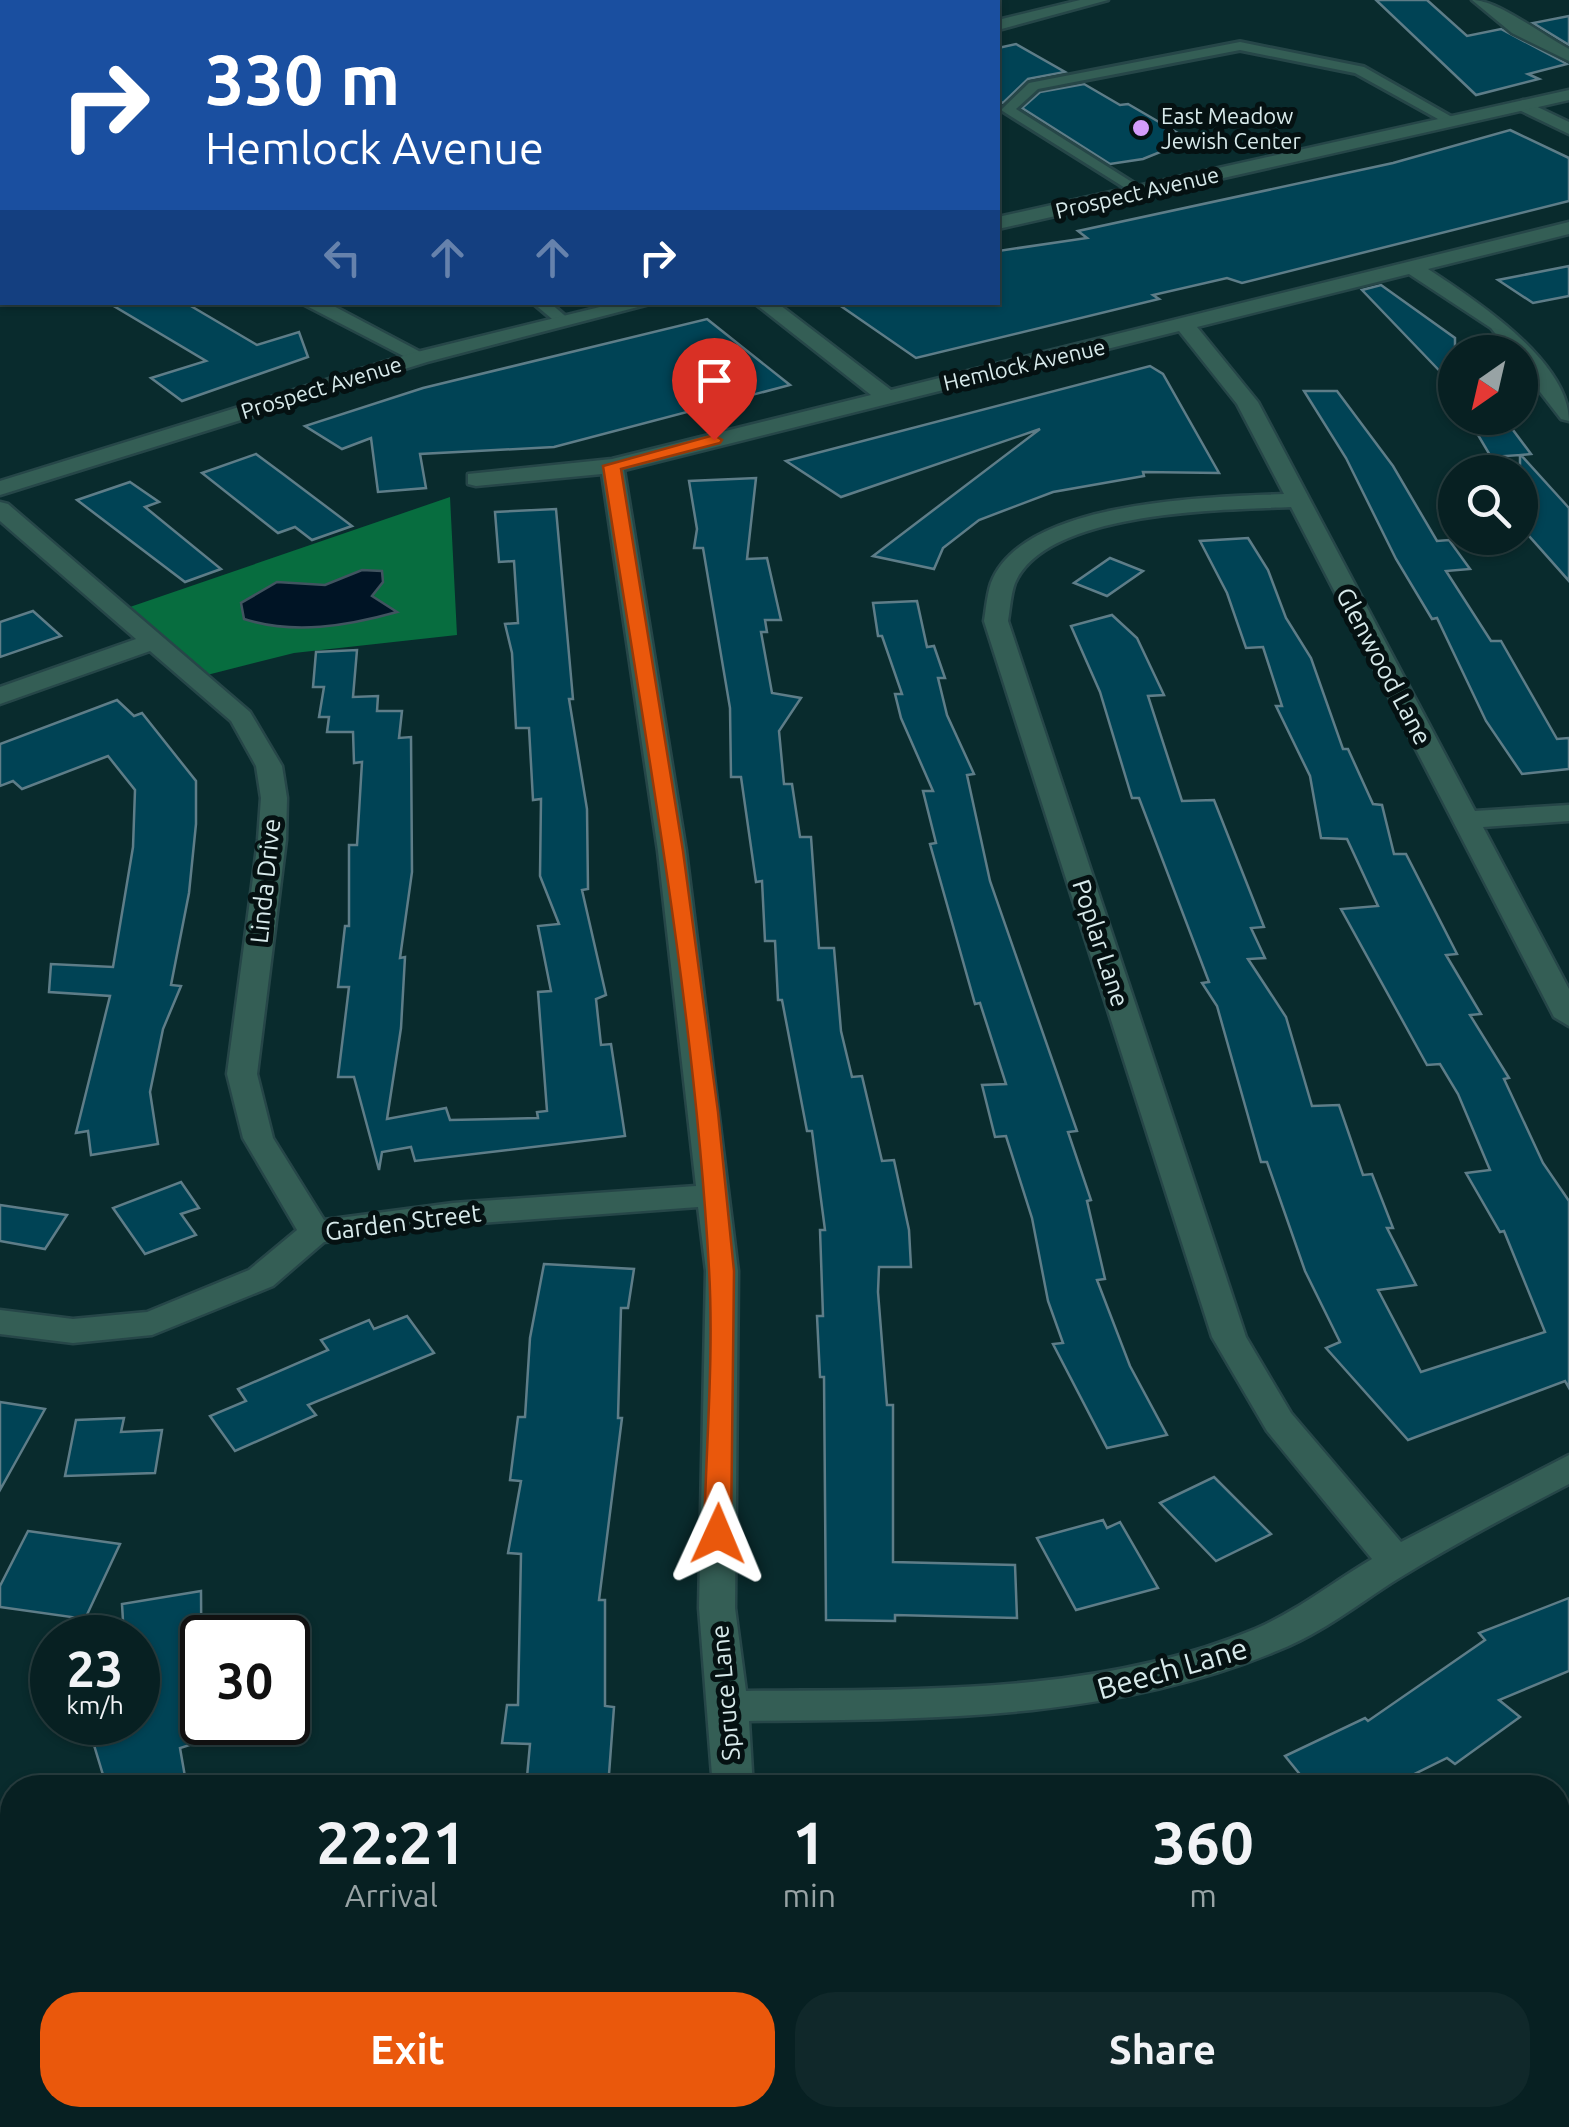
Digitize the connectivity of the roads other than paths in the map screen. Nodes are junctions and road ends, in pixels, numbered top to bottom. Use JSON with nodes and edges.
{"nodes":[{"id":1,"x":1100,"y":0,"type":"edge"},
{"id":2,"x":1480,"y":0,"type":"edge"},
{"id":3,"x":1000,"y":24,"type":"edge"},
{"id":4,"x":1569,"y":56,"type":"edge"},
{"id":5,"x":1569,"y":94,"type":"edge"},
{"id":6,"x":1523,"y":106,"type":"junction"},
{"id":7,"x":1452,"y":121,"type":"junction"},
{"id":8,"x":1569,"y":129,"type":"edge"},
{"id":9,"x":1138,"y":192,"type":"junction"},
{"id":10,"x":1000,"y":223,"type":"edge"},
{"id":11,"x":1569,"y":228,"type":"edge"},
{"id":12,"x":1412,"y":267,"type":"junction"},
{"id":13,"x":316,"y":305,"type":"edge"},
{"id":14,"x":543,"y":305,"type":"edge"},
{"id":15,"x":634,"y":305,"type":"edge"},
{"id":16,"x":767,"y":305,"type":"edge"},
{"id":17,"x":563,"y":322,"type":"junction"},
{"id":18,"x":1184,"y":326,"type":"junction"},
{"id":19,"x":420,"y":357,"type":"junction"},
{"id":20,"x":885,"y":396,"type":"junction"},
{"id":21,"x":1569,"y":414,"type":"edge"},
{"id":22,"x":612,"y":466,"type":"junction"},
{"id":23,"x":476,"y":479,"type":"dead end"},
{"id":24,"x":0,"y":488,"type":"edge"},
{"id":25,"x":1295,"y":500,"type":"junction"},
{"id":26,"x":0,"y":508,"type":"edge"},
{"id":27,"x":155,"y":642,"type":"junction"},
{"id":28,"x":0,"y":696,"type":"edge"},
{"id":29,"x":1569,"y":813,"type":"edge"},
{"id":30,"x":1467,"y":820,"type":"junction"},
{"id":31,"x":1569,"y":1017,"type":"edge"},
{"id":32,"x":712,"y":1195,"type":"junction"},
{"id":33,"x":315,"y":1232,"type":"junction"},
{"id":34,"x":0,"y":1322,"type":"edge"},
{"id":35,"x":1569,"y":1468,"type":"edge"},
{"id":36,"x":1396,"y":1562,"type":"junction"},
{"id":37,"x":729,"y":1706,"type":"junction"},
{"id":38,"x":732,"y":1775,"type":"edge"}],
"edges":[{"from":1,"to":3,"type":"street"},
{"from":2,"to":4,"type":"street"},
{"from":5,"to":6,"type":"street","name":"Prospect Avenue"},
{"from":6,"to":7,"type":"street","name":"Prospect Avenue"},
{"from":6,"to":8,"type":"street"},
{"from":7,"to":9,"type":"street","name":"Prospect Avenue"},
{"from":7,"to":9,"type":"lane"},
{"from":9,"to":10,"type":"street","name":"Prospect Avenue"},
{"from":11,"to":12,"type":"street","name":"Hemlock Avenue"},
{"from":12,"to":18,"type":"street","name":"Hemlock Avenue"},
{"from":12,"to":21,"type":"street"},
{"from":13,"to":19,"type":"street"},
{"from":14,"to":17,"type":"lane"},
{"from":15,"to":17,"type":"street","name":"Prospect Avenue"},
{"from":16,"to":20,"type":"street"},
{"from":17,"to":19,"type":"street","name":"Prospect Avenue"},
{"from":18,"to":20,"type":"street","name":"Hemlock Avenue"},
{"from":18,"to":25,"type":"street","name":"Glenwood Lane"},
{"from":19,"to":24,"type":"street","name":"Prospect Avenue"},
{"from":20,"to":22,"type":"street","name":"Hemlock Avenue"},
{"from":22,"to":23,"type":"street","name":"Hemlock Avenue"},
{"from":22,"to":32,"type":"street","name":"Spruce Lane"},
{"from":25,"to":30,"type":"street","name":"Glenwood Lane"},
{"from":25,"to":36,"type":"street","name":"Poplar Lane"},
{"from":26,"to":27,"type":"street","name":"Linda Drive"},
{"from":27,"to":28,"type":"street"},
{"from":27,"to":33,"type":"street","name":"Linda Drive"},
{"from":29,"to":30,"type":"street"},
{"from":30,"to":31,"type":"street","name":"Glenwood Lane"},
{"from":32,"to":33,"type":"street","name":"Garden Street"},
{"from":32,"to":37,"type":"street","name":"Spruce Lane"},
{"from":33,"to":34,"type":"street","name":"Garden Street"},
{"from":35,"to":36,"type":"street","name":"Beech Lane"},
{"from":36,"to":37,"type":"street","name":"Beech Lane"},
{"from":37,"to":38,"type":"street","name":"Spruce Lane"}]}
